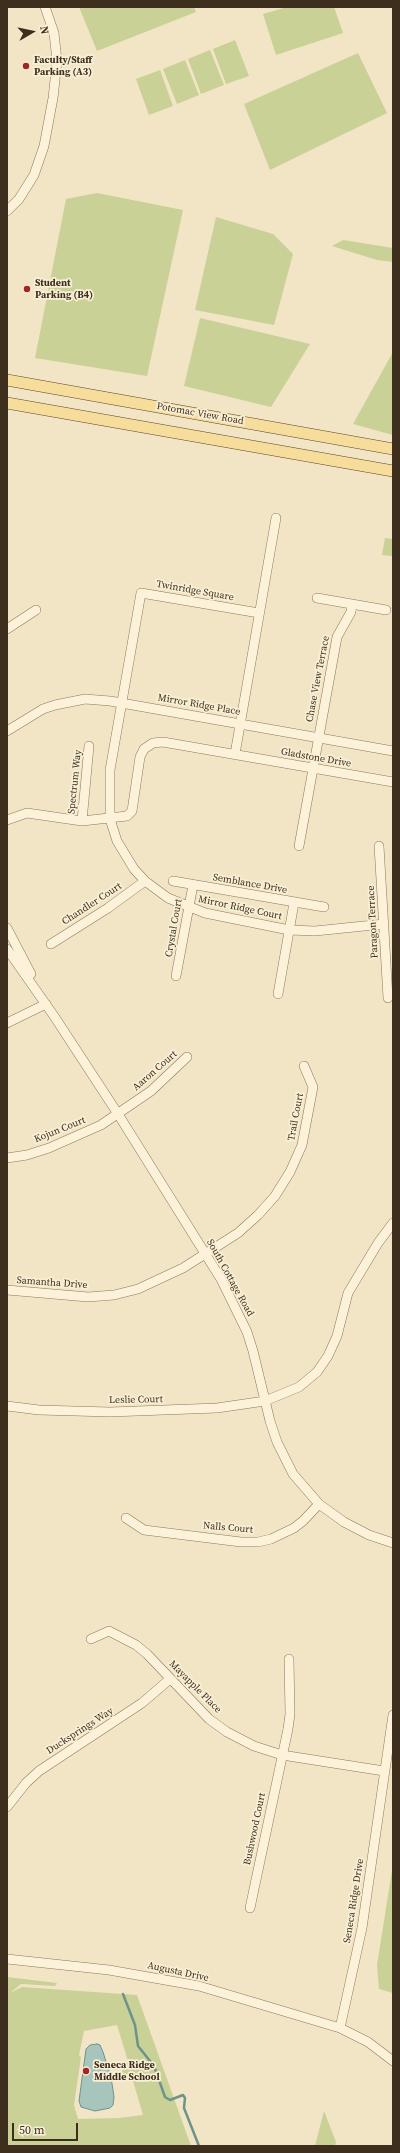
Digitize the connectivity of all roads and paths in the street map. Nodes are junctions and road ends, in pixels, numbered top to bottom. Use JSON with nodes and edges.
{"nodes":[{"id":1,"x":46,"y":7,"type":"edge"},
{"id":2,"x":7,"y":211,"type":"edge"},
{"id":3,"x":7,"y":380,"type":"edge"},
{"id":4,"x":7,"y":403,"type":"edge"},
{"id":5,"x":393,"y":449,"type":"edge"},
{"id":6,"x":393,"y":471,"type":"edge"},
{"id":7,"x":276,"y":518,"type":"dead end"},
{"id":8,"x":317,"y":598,"type":"dead end"},
{"id":9,"x":352,"y":604,"type":"junction"},
{"id":10,"x":36,"y":610,"type":"dead end"},
{"id":11,"x":386,"y":610,"type":"dead end"},
{"id":12,"x":259,"y":613,"type":"junction"},
{"id":13,"x":7,"y":629,"type":"edge"},
{"id":14,"x":122,"y":703,"type":"junction"},
{"id":15,"x":241,"y":723,"type":"junction"},
{"id":16,"x":7,"y":730,"type":"edge"},
{"id":17,"x":317,"y":738,"type":"junction"},
{"id":18,"x":89,"y":746,"type":"dead end"},
{"id":19,"x":393,"y":751,"type":"edge"},
{"id":20,"x":235,"y":754,"type":"junction"},
{"id":21,"x":312,"y":768,"type":"junction"},
{"id":22,"x":393,"y":782,"type":"edge"},
{"id":23,"x":110,"y":819,"type":"junction"},
{"id":24,"x":7,"y":820,"type":"edge"},
{"id":25,"x":82,"y":821,"type":"junction"},
{"id":26,"x":299,"y":846,"type":"dead end"},
{"id":27,"x":379,"y":846,"type":"dead end"},
{"id":28,"x":145,"y":881,"type":"junction"},
{"id":29,"x":173,"y":881,"type":"dead end"},
{"id":30,"x":193,"y":885,"type":"junction"},
{"id":31,"x":294,"y":903,"type":"junction"},
{"id":32,"x":324,"y":907,"type":"dead end"},
{"id":33,"x":188,"y":908,"type":"junction"},
{"id":34,"x":384,"y":924,"type":"junction"},
{"id":35,"x":7,"y":928,"type":"edge"},
{"id":36,"x":289,"y":930,"type":"junction"},
{"id":37,"x":51,"y":944,"type":"dead end"},
{"id":38,"x":7,"y":948,"type":"edge"},
{"id":39,"x":176,"y":976,"type":"dead end"},
{"id":40,"x":278,"y":994,"type":"dead end"},
{"id":41,"x":388,"y":998,"type":"dead end"},
{"id":42,"x":46,"y":1004,"type":"junction"},
{"id":43,"x":7,"y":1023,"type":"edge"},
{"id":44,"x":187,"y":1057,"type":"dead end"},
{"id":45,"x":304,"y":1066,"type":"dead end"},
{"id":46,"x":118,"y":1114,"type":"junction"},
{"id":47,"x":7,"y":1158,"type":"edge"},
{"id":48,"x":393,"y":1223,"type":"edge"},
{"id":49,"x":206,"y":1254,"type":"junction"},
{"id":50,"x":7,"y":1290,"type":"edge"},
{"id":51,"x":265,"y":1401,"type":"junction"},
{"id":52,"x":7,"y":1406,"type":"edge"},
{"id":53,"x":319,"y":1504,"type":"junction"},
{"id":54,"x":126,"y":1518,"type":"dead end"},
{"id":55,"x":393,"y":1543,"type":"edge"},
{"id":56,"x":91,"y":1639,"type":"dead end"},
{"id":57,"x":289,"y":1659,"type":"dead end"},
{"id":58,"x":170,"y":1679,"type":"junction"},
{"id":59,"x":393,"y":1715,"type":"edge"},
{"id":60,"x":282,"y":1755,"type":"junction"},
{"id":61,"x":384,"y":1771,"type":"junction"},
{"id":62,"x":7,"y":1807,"type":"edge"},
{"id":63,"x":250,"y":1908,"type":"dead end"},
{"id":64,"x":7,"y":1959,"type":"edge"},
{"id":65,"x":340,"y":2028,"type":"junction"},
{"id":66,"x":393,"y":2061,"type":"edge"}],
"edges":[{"from":1,"to":2,"type":"street"},
{"from":3,"to":5,"type":"main road","name":"Potomac View Road"},
{"from":4,"to":6,"type":"main road"},
{"from":7,"to":12,"type":"street"},
{"from":8,"to":9,"type":"street"},
{"from":9,"to":11,"type":"street"},
{"from":9,"to":17,"type":"street","name":"Chase View Terrace"},
{"from":10,"to":13,"type":"street"},
{"from":12,"to":14,"type":"street","name":"Twinridge Square"},
{"from":12,"to":15,"type":"street"},
{"from":14,"to":15,"type":"street","name":"Mirror Ridge Place"},
{"from":14,"to":16,"type":"street","name":"Mirror Ridge Place"},
{"from":14,"to":23,"type":"street","name":"Mirror Ridge Court"},
{"from":15,"to":17,"type":"street","name":"Mirror Ridge Place"},
{"from":15,"to":20,"type":"street"},
{"from":17,"to":19,"type":"street","name":"Mirror Ridge Place"},
{"from":17,"to":21,"type":"street","name":"Chase View Terrace"},
{"from":18,"to":25,"type":"street","name":"Spectrum Way"},
{"from":20,"to":21,"type":"street","name":"Gladstone Drive"},
{"from":20,"to":23,"type":"street","name":"Gladstone Drive"},
{"from":21,"to":22,"type":"street","name":"Gladstone Drive"},
{"from":21,"to":26,"type":"street","name":"Chase View Terrace"},
{"from":23,"to":25,"type":"street","name":"Spectrum Way"},
{"from":23,"to":28,"type":"street","name":"Mirror Ridge Court"},
{"from":24,"to":25,"type":"street","name":"Spectrum Way"},
{"from":27,"to":34,"type":"street","name":"Paragon Terrace"},
{"from":28,"to":33,"type":"street","name":"Mirror Ridge Court"},
{"from":28,"to":37,"type":"street","name":"Chandler Court"},
{"from":29,"to":30,"type":"street","name":"Semblance Drive"},
{"from":30,"to":31,"type":"street","name":"Semblance Drive"},
{"from":30,"to":33,"type":"street","name":"Crystal Court"},
{"from":31,"to":32,"type":"street","name":"Semblance Drive"},
{"from":31,"to":36,"type":"street"},
{"from":33,"to":36,"type":"street","name":"Mirror Ridge Court"},
{"from":33,"to":39,"type":"street","name":"Crystal Court"},
{"from":34,"to":36,"type":"street","name":"Mirror Ridge Court"},
{"from":34,"to":41,"type":"street","name":"Paragon Terrace"},
{"from":35,"to":42,"type":"street","name":"South Cottage Road"},
{"from":36,"to":40,"type":"street"},
{"from":38,"to":42,"type":"street","name":"South Cottage Road"},
{"from":42,"to":43,"type":"street"},
{"from":42,"to":46,"type":"street","name":"South Cottage Road"},
{"from":44,"to":46,"type":"street","name":"Aaron Court"},
{"from":45,"to":49,"type":"street","name":"Trail Court"},
{"from":46,"to":47,"type":"street","name":"Kojun Court"},
{"from":46,"to":49,"type":"street","name":"South Cottage Road"},
{"from":48,"to":51,"type":"street","name":"Leslie Court"},
{"from":49,"to":50,"type":"street","name":"Samantha Drive"},
{"from":49,"to":51,"type":"street","name":"South Cottage Road"},
{"from":51,"to":52,"type":"street","name":"Leslie Court"},
{"from":51,"to":53,"type":"street","name":"South Cottage Road"},
{"from":53,"to":54,"type":"street","name":"Nalls Court"},
{"from":53,"to":55,"type":"street","name":"South Cottage Road"},
{"from":56,"to":58,"type":"street","name":"Mayapple Place"},
{"from":57,"to":60,"type":"street","name":"Bushwood Court"},
{"from":58,"to":60,"type":"street","name":"Mayapple Place"},
{"from":58,"to":62,"type":"street","name":"Ducksprings Way"},
{"from":59,"to":61,"type":"street","name":"Seneca Ridge Drive"},
{"from":60,"to":61,"type":"street","name":"Mayapple Place"},
{"from":60,"to":63,"type":"street","name":"Bushwood Court"},
{"from":61,"to":65,"type":"street","name":"Seneca Ridge Drive"},
{"from":64,"to":65,"type":"street","name":"Augusta Drive"},
{"from":65,"to":66,"type":"street"}]}
